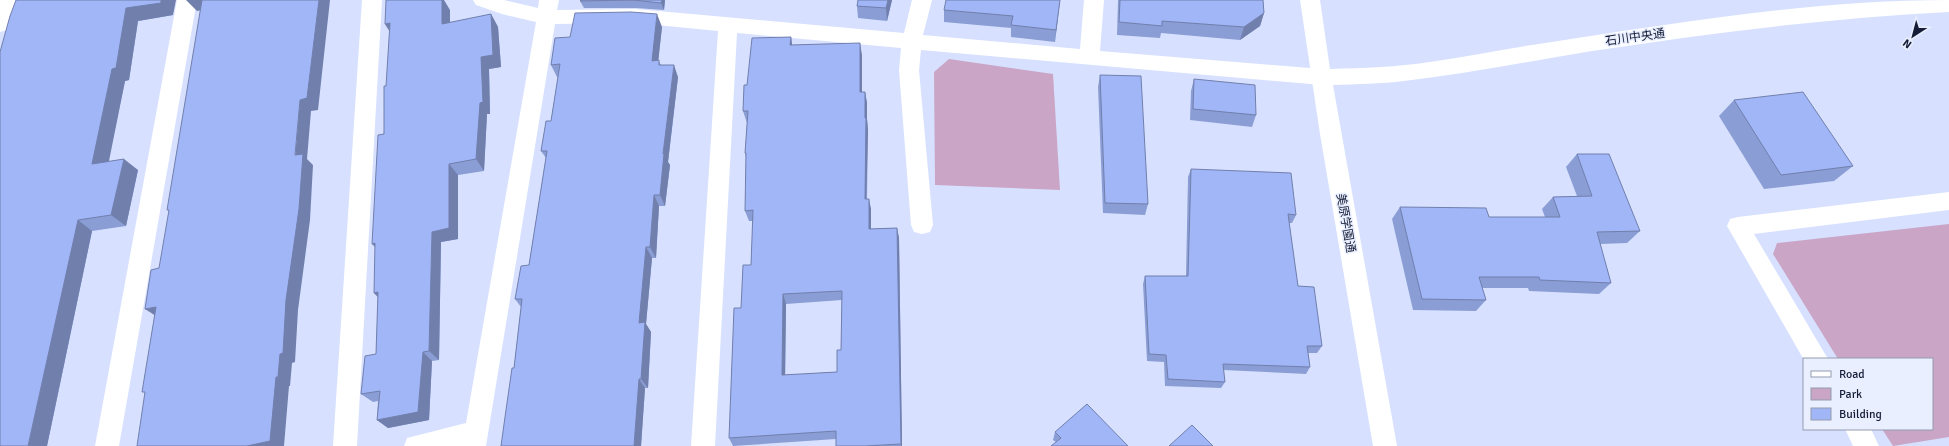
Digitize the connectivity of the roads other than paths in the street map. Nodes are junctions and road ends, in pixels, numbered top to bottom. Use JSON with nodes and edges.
{"nodes":[{"id":1,"x":8,"y":0,"type":"edge"},
{"id":2,"x":187,"y":0,"type":"edge"},
{"id":3,"x":372,"y":0,"type":"edge"},
{"id":4,"x":483,"y":0,"type":"edge"},
{"id":5,"x":922,"y":0,"type":"edge"},
{"id":6,"x":1094,"y":0,"type":"edge"},
{"id":7,"x":1310,"y":0,"type":"edge"},
{"id":8,"x":1949,"y":5,"type":"edge"},
{"id":9,"x":548,"y":8,"type":"edge"},
{"id":10,"x":0,"y":25,"type":"edge"},
{"id":11,"x":728,"y":25,"type":"junction"},
{"id":12,"x":912,"y":41,"type":"junction"},
{"id":13,"x":1089,"y":58,"type":"junction"},
{"id":14,"x":1322,"y":77,"type":"junction"},
{"id":15,"x":1949,"y":201,"type":"edge"},
{"id":16,"x":922,"y":225,"type":"dead end"},
{"id":17,"x":1815,"y":358,"type":"edge"},
{"id":18,"x":1858,"y":430,"type":"edge"},
{"id":19,"x":475,"y":439,"type":"edge"},
{"id":20,"x":107,"y":446,"type":"edge"},
{"id":21,"x":345,"y":446,"type":"edge"},
{"id":22,"x":416,"y":446,"type":"edge"},
{"id":23,"x":702,"y":446,"type":"edge"},
{"id":24,"x":1386,"y":446,"type":"edge"},
{"id":25,"x":1867,"y":446,"type":"edge"}],
"edges":[{"from":1,"to":10,"type":"street"},
{"from":2,"to":20,"type":"street"},
{"from":3,"to":21,"type":"street"},
{"from":4,"to":9,"type":"street","name":"石川中央通"},
{"from":5,"to":12,"type":"street"},
{"from":6,"to":13,"type":"street"},
{"from":7,"to":14,"type":"street","name":"美原学園通"},
{"from":8,"to":14,"type":"street","name":"石川中央通"},
{"from":9,"to":11,"type":"street","name":"石川中央通"},
{"from":9,"to":19,"type":"street"},
{"from":11,"to":12,"type":"street","name":"石川中央通"},
{"from":11,"to":23,"type":"street"},
{"from":12,"to":13,"type":"street","name":"石川中央通"},
{"from":12,"to":16,"type":"street"},
{"from":13,"to":14,"type":"street","name":"石川中央通"},
{"from":14,"to":24,"type":"street","name":"美原学園通"},
{"from":15,"to":17,"type":"street"},
{"from":18,"to":25,"type":"street"},
{"from":19,"to":22,"type":"street"}]}
